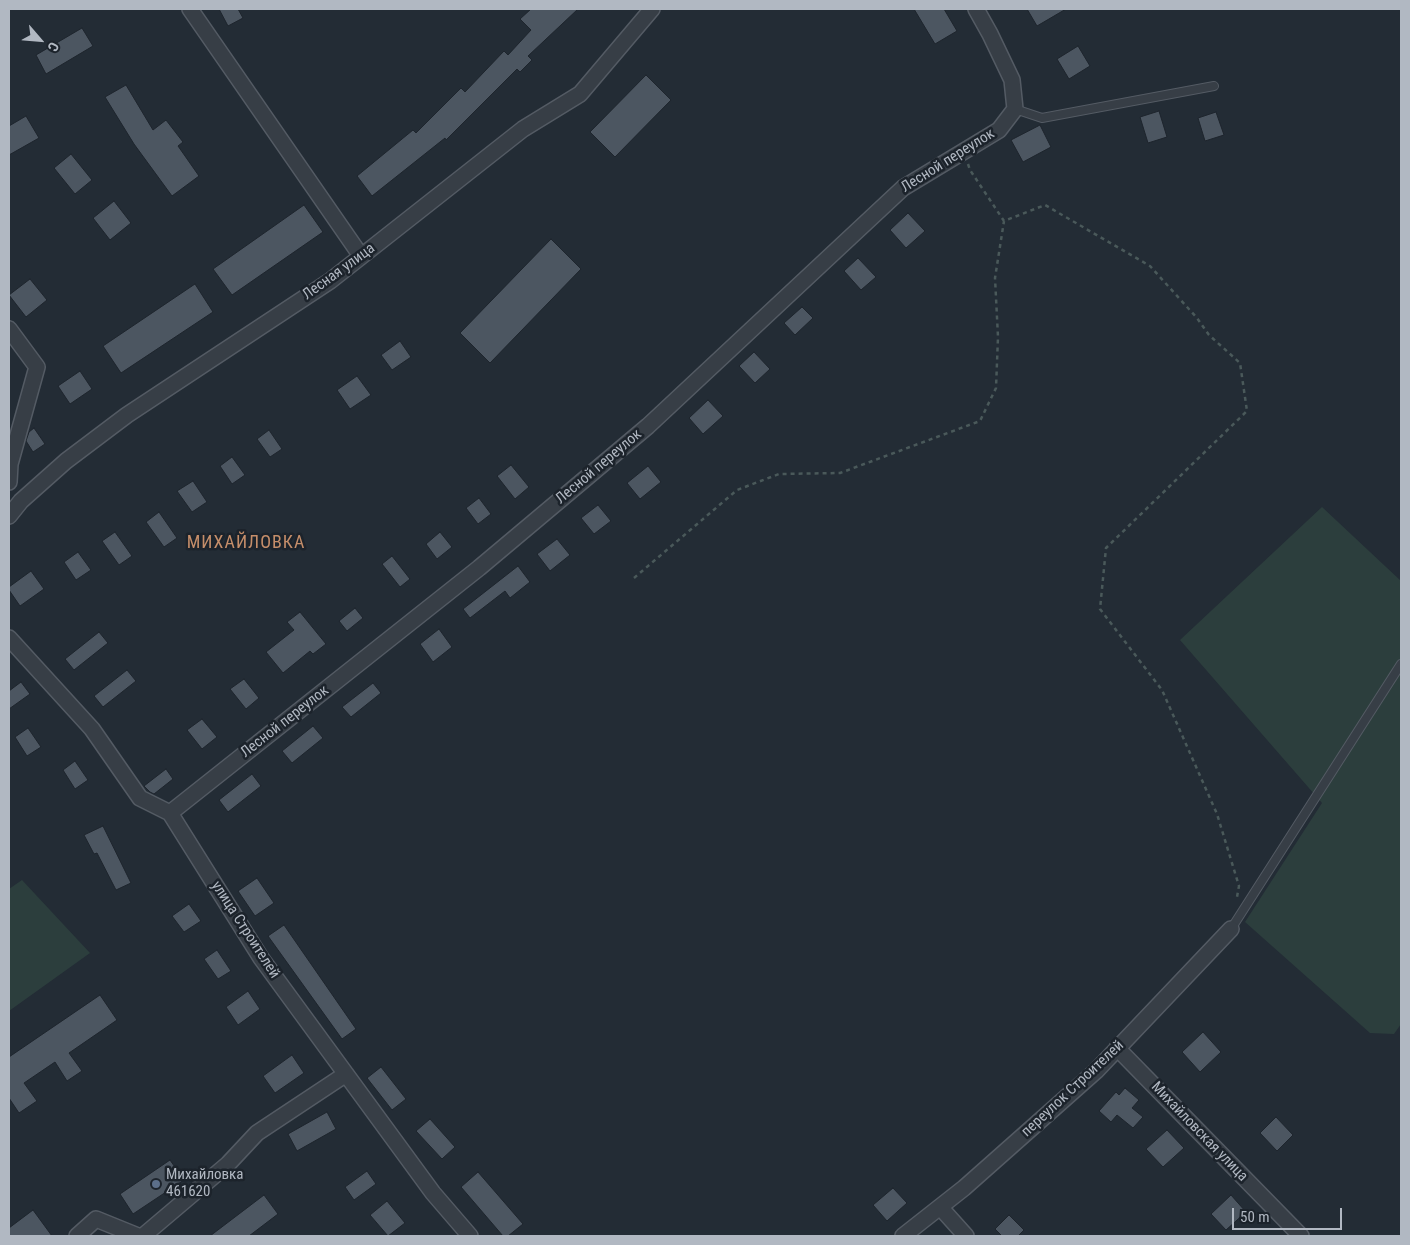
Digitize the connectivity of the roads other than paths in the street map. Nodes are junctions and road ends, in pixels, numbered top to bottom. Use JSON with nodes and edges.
{"nodes":[{"id":1,"x":190,"y":9,"type":"edge"},
{"id":2,"x":652,"y":9,"type":"edge"},
{"id":3,"x":976,"y":9,"type":"edge"},
{"id":4,"x":1214,"y":86,"type":"dead end"},
{"id":5,"x":1015,"y":110,"type":"junction"},
{"id":6,"x":361,"y":256,"type":"junction"},
{"id":7,"x":9,"y":329,"type":"edge"},
{"id":8,"x":9,"y":482,"type":"edge"},
{"id":9,"x":9,"y":516,"type":"edge"},
{"id":10,"x":9,"y":638,"type":"edge"},
{"id":11,"x":1401,"y":664,"type":"edge"},
{"id":12,"x":170,"y":813,"type":"junction"},
{"id":13,"x":1231,"y":929,"type":"joint"},
{"id":14,"x":1117,"y":1048,"type":"junction"},
{"id":15,"x":346,"y":1074,"type":"junction"},
{"id":16,"x":940,"y":1207,"type":"junction"},
{"id":17,"x":77,"y":1236,"type":"edge"},
{"id":18,"x":138,"y":1236,"type":"edge"},
{"id":19,"x":143,"y":1236,"type":"edge"},
{"id":20,"x":470,"y":1236,"type":"edge"},
{"id":21,"x":903,"y":1236,"type":"edge"},
{"id":22,"x":966,"y":1236,"type":"edge"},
{"id":23,"x":1301,"y":1236,"type":"edge"}],
"edges":[{"from":1,"to":6,"type":"street"},
{"from":2,"to":6,"type":"street","name":"Лесная улица"},
{"from":3,"to":5,"type":"street"},
{"from":4,"to":5,"type":"lane"},
{"from":5,"to":12,"type":"street","name":"Лесной переулок"},
{"from":6,"to":9,"type":"street","name":"Лесная улица"},
{"from":7,"to":8,"type":"street"},
{"from":10,"to":12,"type":"street"},
{"from":11,"to":13,"type":"lane"},
{"from":12,"to":15,"type":"street","name":"улица Строителей"},
{"from":13,"to":14,"type":"street","name":"переулок Строителей"},
{"from":14,"to":16,"type":"street","name":"переулок Строителей"},
{"from":14,"to":23,"type":"street","name":"Михайловская улица"},
{"from":15,"to":19,"type":"street"},
{"from":15,"to":20,"type":"street","name":"улица Строителей"},
{"from":16,"to":21,"type":"street","name":"переулок Строителей"},
{"from":16,"to":22,"type":"street"},
{"from":17,"to":18,"type":"street"}]}
